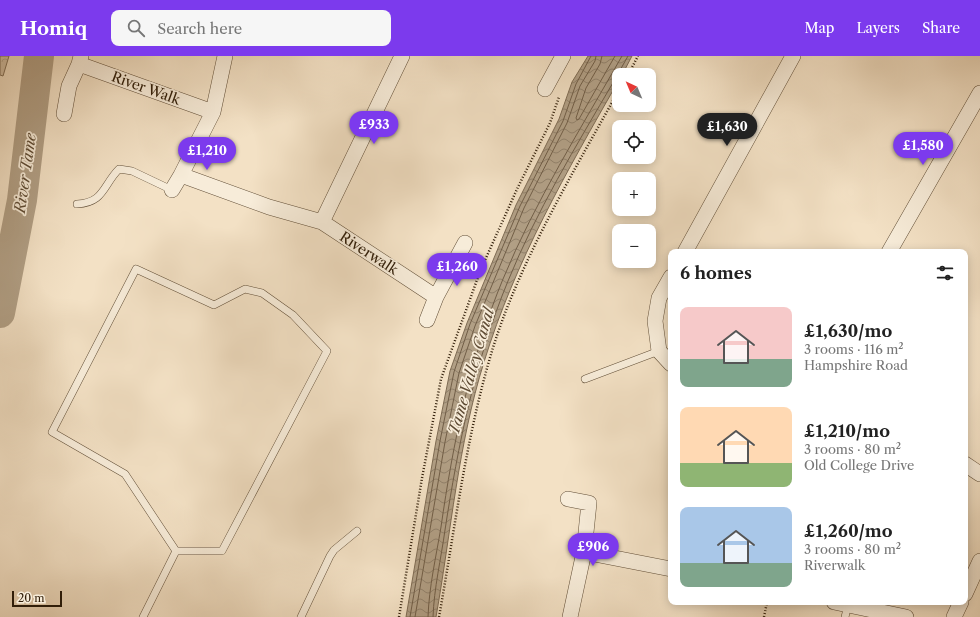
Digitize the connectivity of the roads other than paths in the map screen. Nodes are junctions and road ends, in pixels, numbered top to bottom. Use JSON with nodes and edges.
{"nodes":[{"id":1,"x":225,"y":56,"type":"edge"},
{"id":2,"x":402,"y":56,"type":"edge"},
{"id":3,"x":564,"y":56,"type":"edge"},
{"id":4,"x":793,"y":56,"type":"edge"},
{"id":5,"x":80,"y":60,"type":"edge"},
{"id":6,"x":546,"y":89,"type":"dead end"},
{"id":7,"x":980,"y":93,"type":"edge"},
{"id":8,"x":213,"y":112,"type":"junction"},
{"id":9,"x":64,"y":114,"type":"dead end"},
{"id":10,"x":182,"y":175,"type":"junction"},
{"id":11,"x":172,"y":190,"type":"joint"},
{"id":12,"x":77,"y":204,"type":"dead end"},
{"id":13,"x":322,"y":222,"type":"junction"},
{"id":14,"x":465,"y":243,"type":"dead end"},
{"id":15,"x":687,"y":249,"type":"edge"},
{"id":16,"x":892,"y":249,"type":"edge"},
{"id":17,"x":668,"y":282,"type":"edge"},
{"id":18,"x":436,"y":297,"type":"junction"},
{"id":19,"x":427,"y":320,"type":"dead end"},
{"id":20,"x":659,"y":351,"type":"junction"},
{"id":21,"x":668,"y":361,"type":"edge"},
{"id":22,"x":585,"y":378,"type":"dead end"},
{"id":23,"x":968,"y":466,"type":"edge"},
{"id":24,"x":980,"y":474,"type":"edge"},
{"id":25,"x":568,"y":499,"type":"dead end"},
{"id":26,"x":357,"y":531,"type":"dead end"},
{"id":27,"x":176,"y":551,"type":"junction"},
{"id":28,"x":584,"y":552,"type":"junction"},
{"id":29,"x":980,"y":561,"type":"edge"},
{"id":30,"x":668,"y":568,"type":"edge"},
{"id":31,"x":968,"y":587,"type":"edge"},
{"id":32,"x":960,"y":605,"type":"edge"},
{"id":33,"x":842,"y":608,"type":"edge"},
{"id":34,"x":143,"y":617,"type":"edge"},
{"id":35,"x":301,"y":617,"type":"edge"},
{"id":36,"x":570,"y":617,"type":"edge"},
{"id":37,"x":906,"y":617,"type":"edge"},
{"id":38,"x":954,"y":617,"type":"edge"}],
"edges":[{"from":1,"to":8,"type":"street"},
{"from":2,"to":13,"type":"street"},
{"from":3,"to":6,"type":"street"},
{"from":4,"to":15,"type":"street"},
{"from":5,"to":8,"type":"street","name":"River Walk"},
{"from":5,"to":9,"type":"street","name":"River Walk"},
{"from":7,"to":16,"type":"street"},
{"from":8,"to":10,"type":"street"},
{"from":10,"to":11,"type":"street"},
{"from":10,"to":13,"type":"street","name":"Riverwalk"},
{"from":11,"to":12,"type":"lane"},
{"from":13,"to":18,"type":"street","name":"Riverwalk"},
{"from":14,"to":18,"type":"street"},
{"from":17,"to":20,"type":"street"},
{"from":18,"to":19,"type":"street"},
{"from":20,"to":21,"type":"street"},
{"from":20,"to":22,"type":"lane"},
{"from":23,"to":24,"type":"street"},
{"from":25,"to":28,"type":"street"},
{"from":26,"to":35,"type":"lane"},
{"from":27,"to":27,"type":"lane"},
{"from":27,"to":34,"type":"lane"},
{"from":28,"to":30,"type":"street"},
{"from":28,"to":36,"type":"street"},
{"from":29,"to":31,"type":"street"},
{"from":32,"to":38,"type":"street"},
{"from":33,"to":37,"type":"street"}]}
